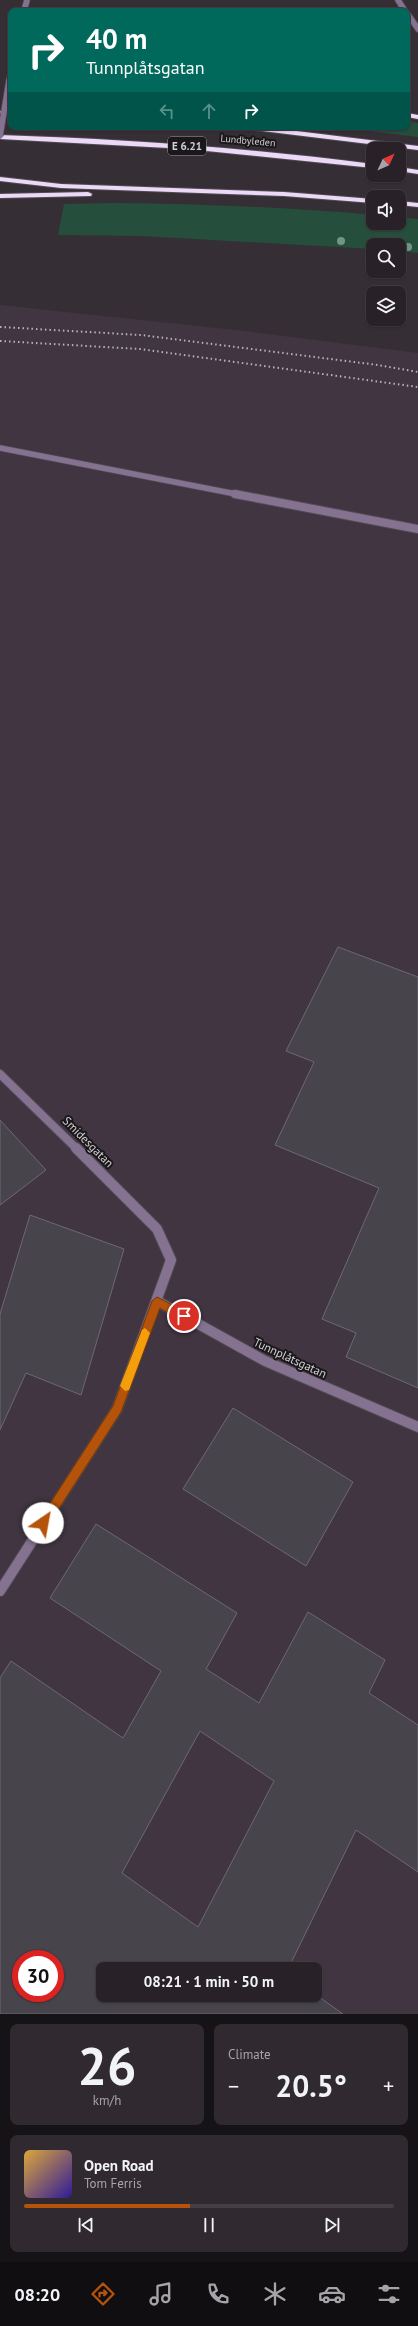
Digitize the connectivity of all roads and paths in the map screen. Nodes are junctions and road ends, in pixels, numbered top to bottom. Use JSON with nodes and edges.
{"nodes":[{"id":1,"x":410,"y":18,"type":"edge"},
{"id":2,"x":418,"y":29,"type":"edge"},
{"id":3,"x":8,"y":87,"type":"edge"},
{"id":4,"x":269,"y":130,"type":"edge"},
{"id":5,"x":0,"y":136,"type":"edge"},
{"id":6,"x":418,"y":148,"type":"edge"},
{"id":7,"x":366,"y":165,"type":"edge"},
{"id":8,"x":406,"y":171,"type":"edge"},
{"id":9,"x":418,"y":172,"type":"edge"},
{"id":10,"x":0,"y":179,"type":"edge"},
{"id":11,"x":173,"y":190,"type":"junction"},
{"id":12,"x":0,"y":196,"type":"edge"},
{"id":13,"x":366,"y":200,"type":"edge"},
{"id":14,"x":406,"y":204,"type":"edge"},
{"id":15,"x":418,"y":205,"type":"edge"},
{"id":16,"x":0,"y":448,"type":"edge"},
{"id":17,"x":418,"y":529,"type":"edge"},
{"id":18,"x":0,"y":1074,"type":"edge"},
{"id":19,"x":157,"y":1301,"type":"junction"},
{"id":20,"x":418,"y":1427,"type":"edge"},
{"id":21,"x":0,"y":1591,"type":"edge"}],
"edges":[{"from":1,"to":2,"type":"street"},
{"from":3,"to":5,"type":"street","bridge":true},
{"from":4,"to":6,"type":"highway","name":"Lundbyleden"},
{"from":5,"to":7,"type":"highway","name":"Lundbyleden","number":"E 6.21"},
{"from":8,"to":9,"type":"highway"},
{"from":10,"to":11,"type":"highway"},
{"from":11,"to":12,"type":"highway"},
{"from":11,"to":13,"type":"highway"},
{"from":14,"to":15,"type":"highway"},
{"from":16,"to":17,"type":"street"},
{"from":18,"to":19,"type":"street","name":"Smidesgatan"},
{"from":19,"to":20,"type":"street","name":"Tunnplåtsgatan"},
{"from":19,"to":21,"type":"street"}]}
